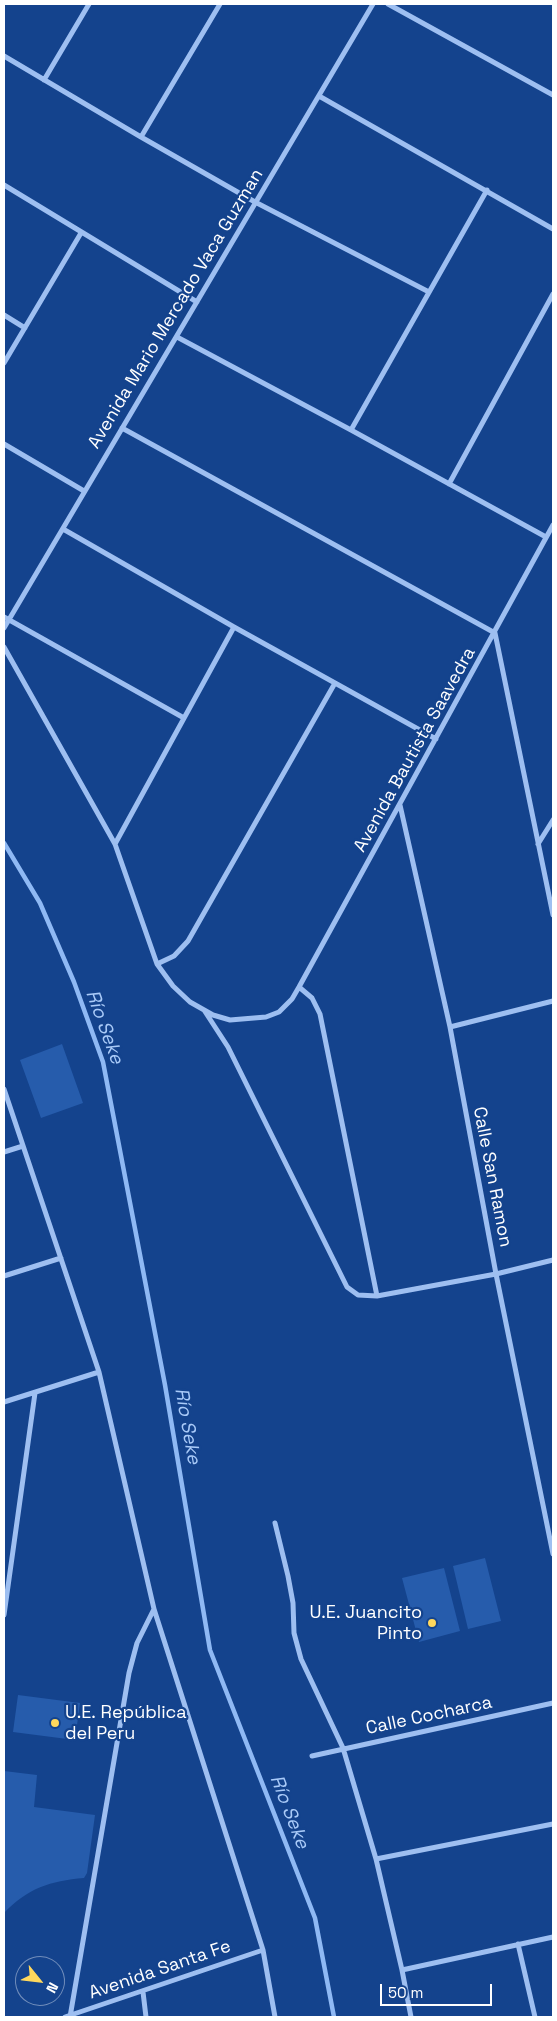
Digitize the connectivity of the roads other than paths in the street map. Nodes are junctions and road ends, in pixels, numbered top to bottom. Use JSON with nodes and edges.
{"nodes":[{"id":1,"x":89,"y":4,"type":"edge"},
{"id":2,"x":220,"y":4,"type":"edge"},
{"id":3,"x":373,"y":4,"type":"edge"},
{"id":4,"x":388,"y":4,"type":"edge"},
{"id":5,"x":4,"y":56,"type":"edge"},
{"id":6,"x":44,"y":80,"type":"junction"},
{"id":7,"x":553,"y":95,"type":"edge"},
{"id":8,"x":318,"y":96,"type":"junction"},
{"id":9,"x":141,"y":138,"type":"junction"},
{"id":10,"x":4,"y":185,"type":"edge"},
{"id":11,"x":487,"y":190,"type":"junction"},
{"id":12,"x":256,"y":202,"type":"junction"},
{"id":13,"x":553,"y":229,"type":"edge"},
{"id":14,"x":81,"y":233,"type":"junction"},
{"id":15,"x":429,"y":292,"type":"junction"},
{"id":16,"x":553,"y":294,"type":"edge"},
{"id":17,"x":197,"y":302,"type":"junction"},
{"id":18,"x":4,"y":315,"type":"edge"},
{"id":19,"x":25,"y":328,"type":"junction"},
{"id":20,"x":177,"y":337,"type":"junction"},
{"id":21,"x":4,"y":363,"type":"edge"},
{"id":22,"x":122,"y":428,"type":"junction"},
{"id":23,"x":351,"y":430,"type":"junction"},
{"id":24,"x":4,"y":444,"type":"edge"},
{"id":25,"x":449,"y":484,"type":"junction"},
{"id":26,"x":84,"y":491,"type":"junction"},
{"id":27,"x":553,"y":525,"type":"edge"},
{"id":28,"x":63,"y":529,"type":"junction"},
{"id":29,"x":546,"y":538,"type":"junction"},
{"id":30,"x":6,"y":618,"type":"edge"},
{"id":31,"x":234,"y":627,"type":"junction"},
{"id":32,"x":4,"y":628,"type":"edge"},
{"id":33,"x":495,"y":633,"type":"junction"},
{"id":34,"x":4,"y":647,"type":"edge"},
{"id":35,"x":335,"y":683,"type":"junction"},
{"id":36,"x":184,"y":718,"type":"junction"},
{"id":37,"x":436,"y":739,"type":"junction"},
{"id":38,"x":400,"y":806,"type":"junction"},
{"id":39,"x":553,"y":820,"type":"edge"},
{"id":40,"x":116,"y":844,"type":"junction"},
{"id":41,"x":538,"y":844,"type":"junction"},
{"id":42,"x":553,"y":915,"type":"edge"},
{"id":43,"x":157,"y":964,"type":"junction"},
{"id":44,"x":299,"y":987,"type":"junction"},
{"id":45,"x":553,"y":1001,"type":"edge"},
{"id":46,"x":203,"y":1009,"type":"junction"},
{"id":47,"x":450,"y":1027,"type":"junction"},
{"id":48,"x":4,"y":1089,"type":"edge"},
{"id":49,"x":23,"y":1146,"type":"junction"},
{"id":50,"x":4,"y":1152,"type":"edge"},
{"id":51,"x":61,"y":1258,"type":"junction"},
{"id":52,"x":553,"y":1260,"type":"edge"},
{"id":53,"x":496,"y":1274,"type":"junction"},
{"id":54,"x":4,"y":1276,"type":"edge"},
{"id":55,"x":377,"y":1296,"type":"junction"},
{"id":56,"x":99,"y":1372,"type":"junction"},
{"id":57,"x":35,"y":1392,"type":"junction"},
{"id":58,"x":4,"y":1402,"type":"edge"},
{"id":59,"x":275,"y":1523,"type":"dead end"},
{"id":60,"x":553,"y":1554,"type":"edge"},
{"id":61,"x":154,"y":1609,"type":"junction"},
{"id":62,"x":4,"y":1615,"type":"edge"},
{"id":63,"x":553,"y":1703,"type":"edge"},
{"id":64,"x":343,"y":1748,"type":"junction"},
{"id":65,"x":312,"y":1756,"type":"dead end"},
{"id":66,"x":553,"y":1824,"type":"edge"},
{"id":67,"x":376,"y":1859,"type":"junction"},
{"id":68,"x":553,"y":1937,"type":"edge"},
{"id":69,"x":518,"y":1944,"type":"junction"},
{"id":70,"x":263,"y":1950,"type":"junction"},
{"id":71,"x":402,"y":1970,"type":"junction"},
{"id":72,"x":143,"y":1992,"type":"junction"},
{"id":73,"x":69,"y":2016,"type":"edge"},
{"id":74,"x":146,"y":2017,"type":"edge"},
{"id":75,"x":276,"y":2017,"type":"edge"},
{"id":76,"x":411,"y":2017,"type":"edge"},
{"id":77,"x":535,"y":2017,"type":"edge"}],
"edges":[{"from":1,"to":6,"type":"street"},
{"from":2,"to":9,"type":"street"},
{"from":3,"to":8,"type":"street","name":"Avenida Mario Mercado Vaca Guzman"},
{"from":4,"to":7,"type":"street"},
{"from":5,"to":6,"type":"street"},
{"from":6,"to":9,"type":"street"},
{"from":8,"to":11,"type":"street"},
{"from":8,"to":12,"type":"street","name":"Avenida Mario Mercado Vaca Guzman"},
{"from":9,"to":12,"type":"street"},
{"from":10,"to":14,"type":"street"},
{"from":11,"to":13,"type":"street"},
{"from":11,"to":15,"type":"street"},
{"from":12,"to":15,"type":"street"},
{"from":12,"to":17,"type":"street","name":"Avenida Mario Mercado Vaca Guzman"},
{"from":14,"to":17,"type":"street"},
{"from":14,"to":19,"type":"street"},
{"from":15,"to":23,"type":"street"},
{"from":16,"to":25,"type":"street"},
{"from":17,"to":20,"type":"street","name":"Avenida Mario Mercado Vaca Guzman"},
{"from":18,"to":19,"type":"street"},
{"from":19,"to":21,"type":"street"},
{"from":20,"to":22,"type":"street","name":"Avenida Mario Mercado Vaca Guzman"},
{"from":20,"to":23,"type":"street"},
{"from":22,"to":26,"type":"street","name":"Avenida Mario Mercado Vaca Guzman"},
{"from":22,"to":33,"type":"street"},
{"from":23,"to":25,"type":"street"},
{"from":24,"to":26,"type":"street"},
{"from":25,"to":29,"type":"street"},
{"from":26,"to":28,"type":"street","name":"Avenida Mario Mercado Vaca Guzman"},
{"from":27,"to":29,"type":"street","name":"Avenida Bautista Saavedra"},
{"from":28,"to":30,"type":"street","name":"Avenida Mario Mercado Vaca Guzman"},
{"from":28,"to":31,"type":"street"},
{"from":29,"to":33,"type":"street","name":"Avenida Bautista Saavedra"},
{"from":30,"to":32,"type":"street","name":"Avenida Mario Mercado Vaca Guzman"},
{"from":30,"to":36,"type":"street"},
{"from":31,"to":35,"type":"street"},
{"from":31,"to":36,"type":"street"},
{"from":33,"to":37,"type":"street","name":"Avenida Bautista Saavedra"},
{"from":33,"to":41,"type":"street"},
{"from":34,"to":40,"type":"street"},
{"from":35,"to":37,"type":"street"},
{"from":35,"to":43,"type":"street"},
{"from":36,"to":40,"type":"street"},
{"from":37,"to":38,"type":"street","name":"Avenida Bautista Saavedra"},
{"from":38,"to":44,"type":"street","name":"Avenida Bautista Saavedra"},
{"from":38,"to":47,"type":"street","name":"Calle San Ramon"},
{"from":39,"to":41,"type":"street"},
{"from":40,"to":43,"type":"street"},
{"from":41,"to":42,"type":"street"},
{"from":43,"to":46,"type":"street"},
{"from":44,"to":46,"type":"street","name":"Avenida Bautista Saavedra"},
{"from":44,"to":55,"type":"street"},
{"from":45,"to":47,"type":"street"},
{"from":46,"to":55,"type":"street"},
{"from":47,"to":53,"type":"street","name":"Calle San Ramon"},
{"from":48,"to":49,"type":"street"},
{"from":49,"to":50,"type":"street"},
{"from":49,"to":51,"type":"street"},
{"from":51,"to":54,"type":"street"},
{"from":51,"to":56,"type":"street"},
{"from":52,"to":53,"type":"street"},
{"from":53,"to":55,"type":"street"},
{"from":53,"to":60,"type":"street","name":"Calle San Ramon"},
{"from":56,"to":57,"type":"street"},
{"from":56,"to":61,"type":"street"},
{"from":57,"to":58,"type":"street"},
{"from":57,"to":62,"type":"street"},
{"from":59,"to":64,"type":"street"},
{"from":61,"to":70,"type":"street"},
{"from":61,"to":73,"type":"street"},
{"from":63,"to":64,"type":"street","name":"Calle Cocharca"},
{"from":64,"to":65,"type":"street","name":"Calle Cocharca"},
{"from":64,"to":67,"type":"street"},
{"from":66,"to":67,"type":"street"},
{"from":67,"to":71,"type":"street"},
{"from":68,"to":69,"type":"street"},
{"from":69,"to":71,"type":"street"},
{"from":69,"to":77,"type":"street"},
{"from":70,"to":72,"type":"street","name":"Avenida Santa Fe"},
{"from":70,"to":75,"type":"street"},
{"from":71,"to":76,"type":"street"},
{"from":72,"to":73,"type":"street","name":"Avenida Santa Fe"},
{"from":72,"to":74,"type":"street"}]}
